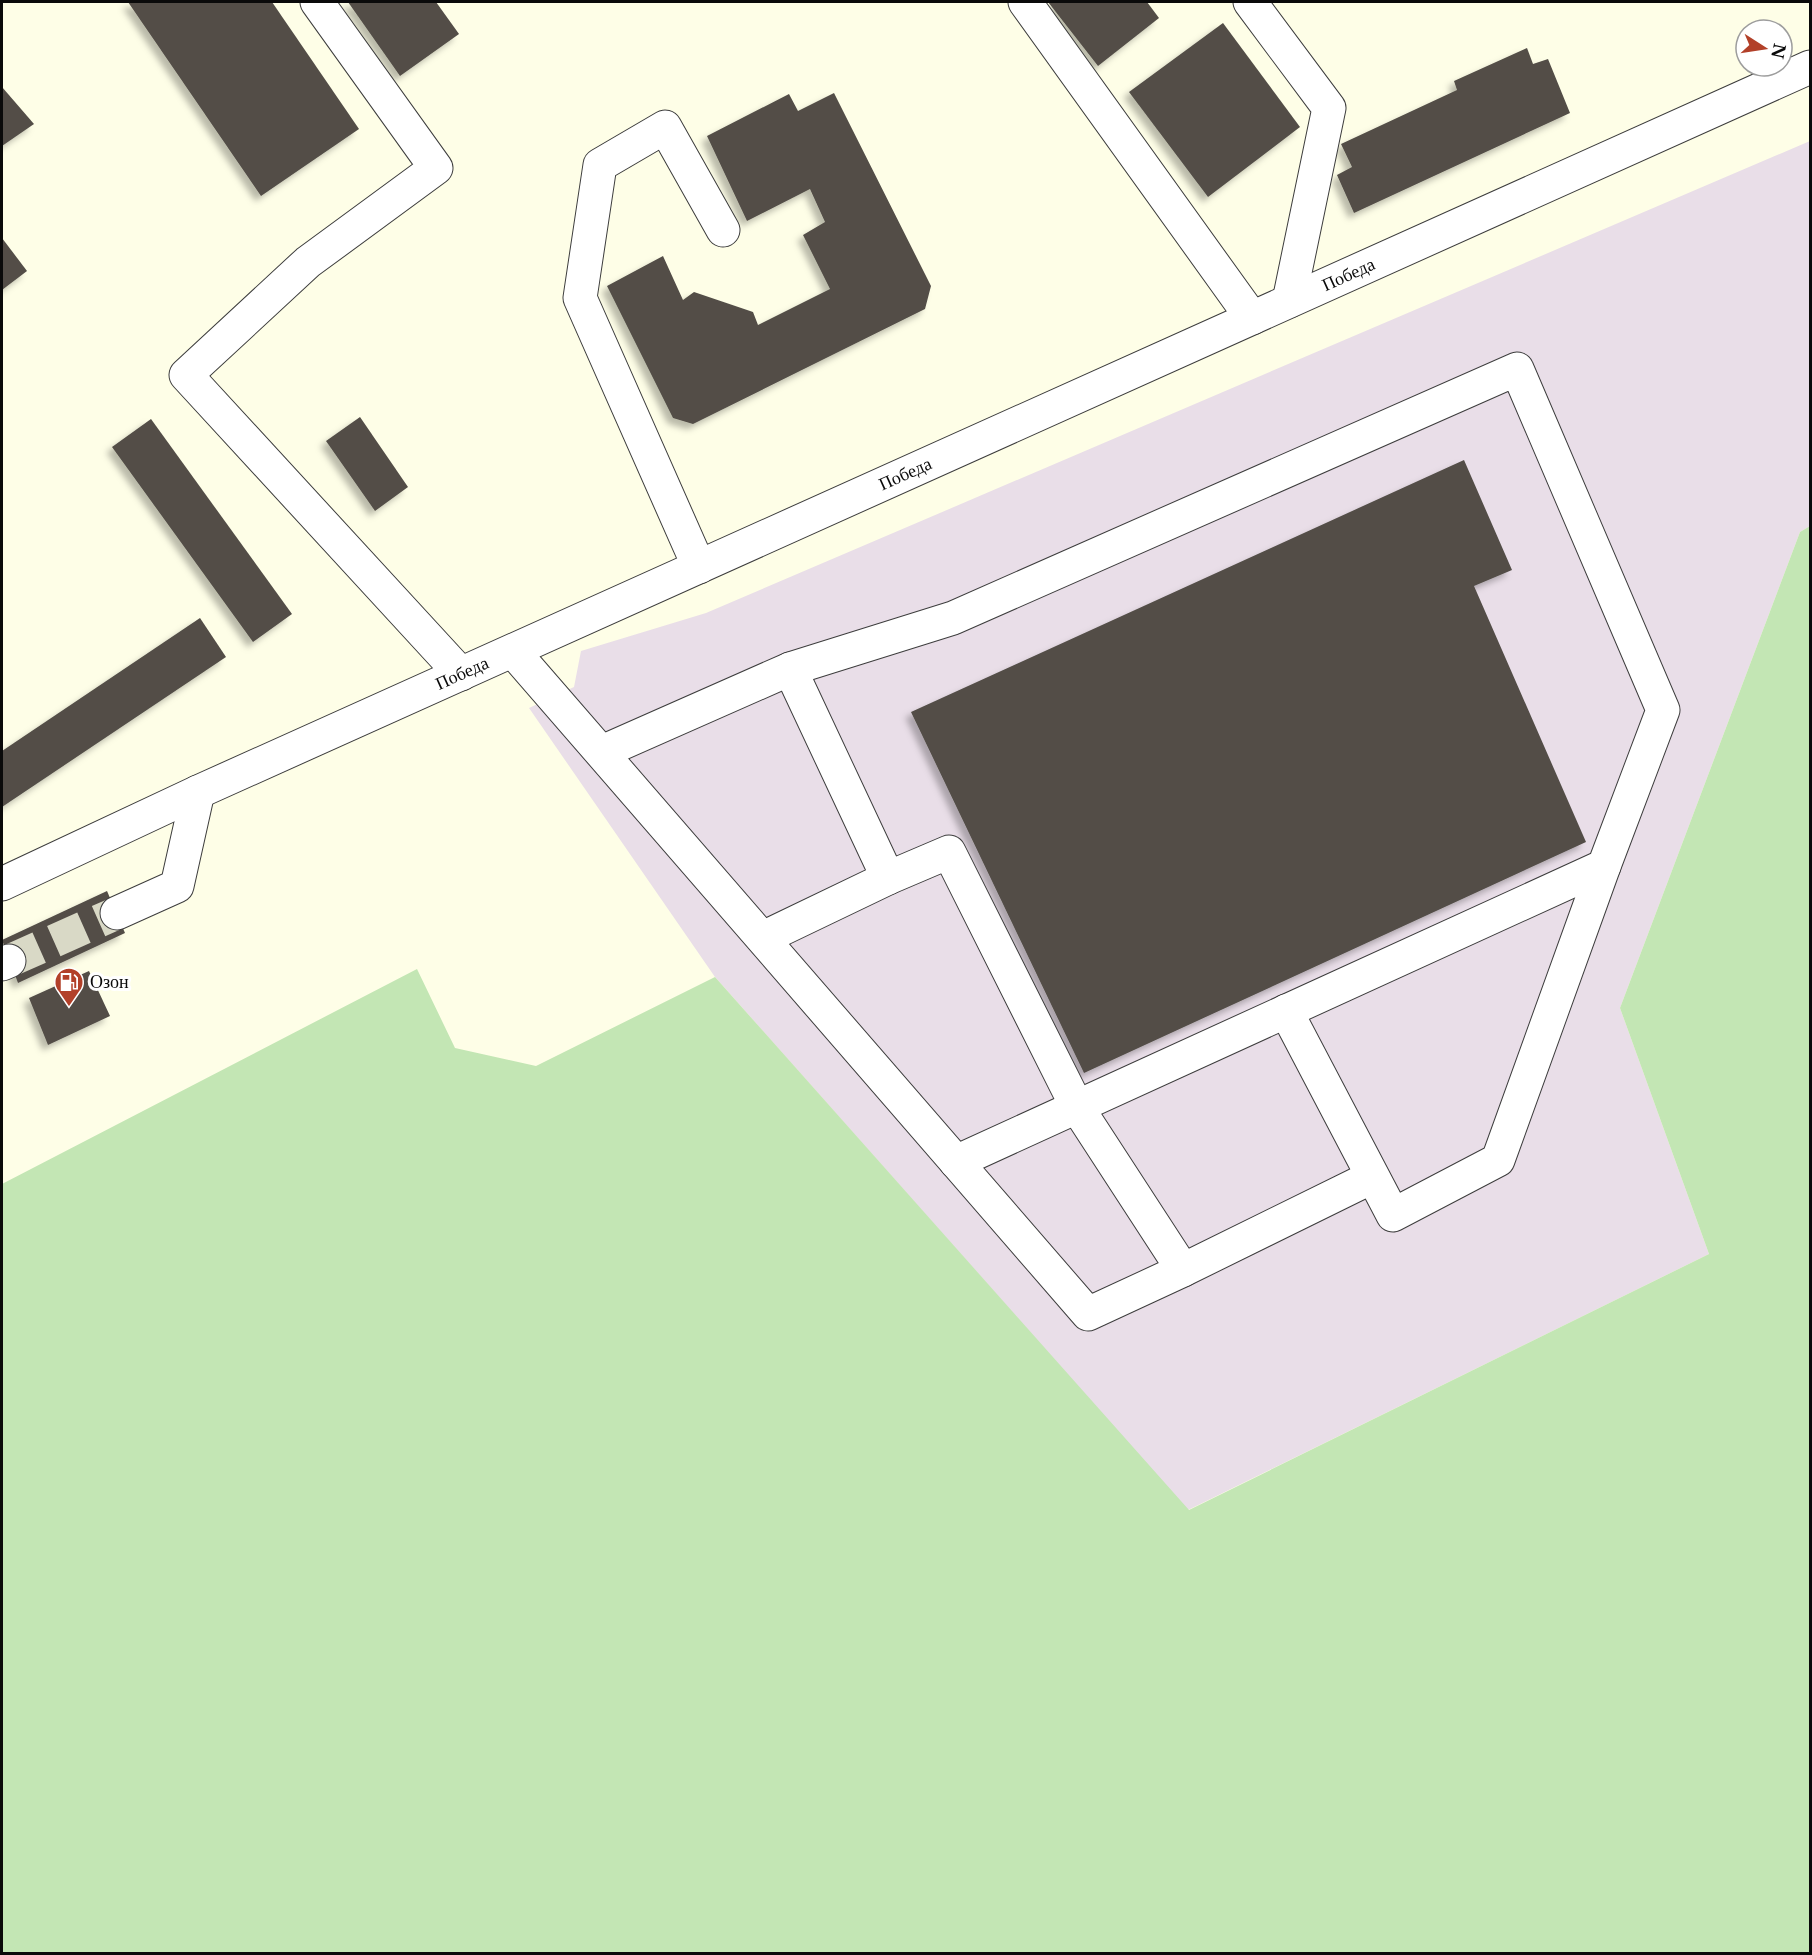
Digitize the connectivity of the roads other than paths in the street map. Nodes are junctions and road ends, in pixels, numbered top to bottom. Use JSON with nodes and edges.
{"nodes":[{"id":1,"x":317,"y":2,"type":"edge"},
{"id":2,"x":1025,"y":2,"type":"edge"},
{"id":3,"x":1250,"y":2,"type":"edge"},
{"id":4,"x":1810,"y":66,"type":"edge"},
{"id":5,"x":723,"y":230,"type":"dead end"},
{"id":6,"x":1289,"y":302,"type":"junction"},
{"id":7,"x":1252,"y":318,"type":"junction"},
{"id":8,"x":699,"y":567,"type":"junction"},
{"id":9,"x":513,"y":651,"type":"junction"},
{"id":10,"x":790,"y":669,"type":"junction"},
{"id":11,"x":461,"y":674,"type":"junction"},
{"id":12,"x":602,"y":752,"type":"junction"},
{"id":13,"x":198,"y":792,"type":"junction"},
{"id":14,"x":1604,"y":866,"type":"junction"},
{"id":15,"x":888,"y":878,"type":"junction"},
{"id":16,"x":2,"y":884,"type":"edge"},
{"id":17,"x":117,"y":913,"type":"tunnel mouth"},
{"id":18,"x":763,"y":938,"type":"junction"},
{"id":19,"x":1286,"y":1011,"type":"junction"},
{"id":20,"x":1077,"y":1107,"type":"junction"},
{"id":21,"x":957,"y":1162,"type":"junction"},
{"id":22,"x":1372,"y":1177,"type":"junction"},
{"id":23,"x":1183,"y":1270,"type":"junction"}],
"edges":[{"from":1,"to":11,"type":"street"},
{"from":2,"to":7,"type":"street"},
{"from":3,"to":6,"type":"street"},
{"from":4,"to":6,"type":"street","name":"Победа"},
{"from":5,"to":8,"type":"street"},
{"from":6,"to":7,"type":"street","name":"Победа"},
{"from":7,"to":8,"type":"street","name":"Победа"},
{"from":8,"to":9,"type":"street","name":"Победа"},
{"from":9,"to":11,"type":"street","name":"Победа"},
{"from":9,"to":12,"type":"street"},
{"from":10,"to":12,"type":"street"},
{"from":10,"to":14,"type":"street"},
{"from":10,"to":15,"type":"street"},
{"from":11,"to":13,"type":"street","name":"Победа"},
{"from":12,"to":18,"type":"street"},
{"from":13,"to":16,"type":"street","name":"Победа"},
{"from":13,"to":17,"type":"street"},
{"from":14,"to":19,"type":"street"},
{"from":14,"to":22,"type":"street"},
{"from":15,"to":18,"type":"street"},
{"from":15,"to":20,"type":"street"},
{"from":18,"to":21,"type":"street"},
{"from":19,"to":20,"type":"street"},
{"from":19,"to":22,"type":"street"},
{"from":20,"to":21,"type":"street"},
{"from":20,"to":23,"type":"street"},
{"from":21,"to":23,"type":"street"},
{"from":22,"to":23,"type":"street"}]}
